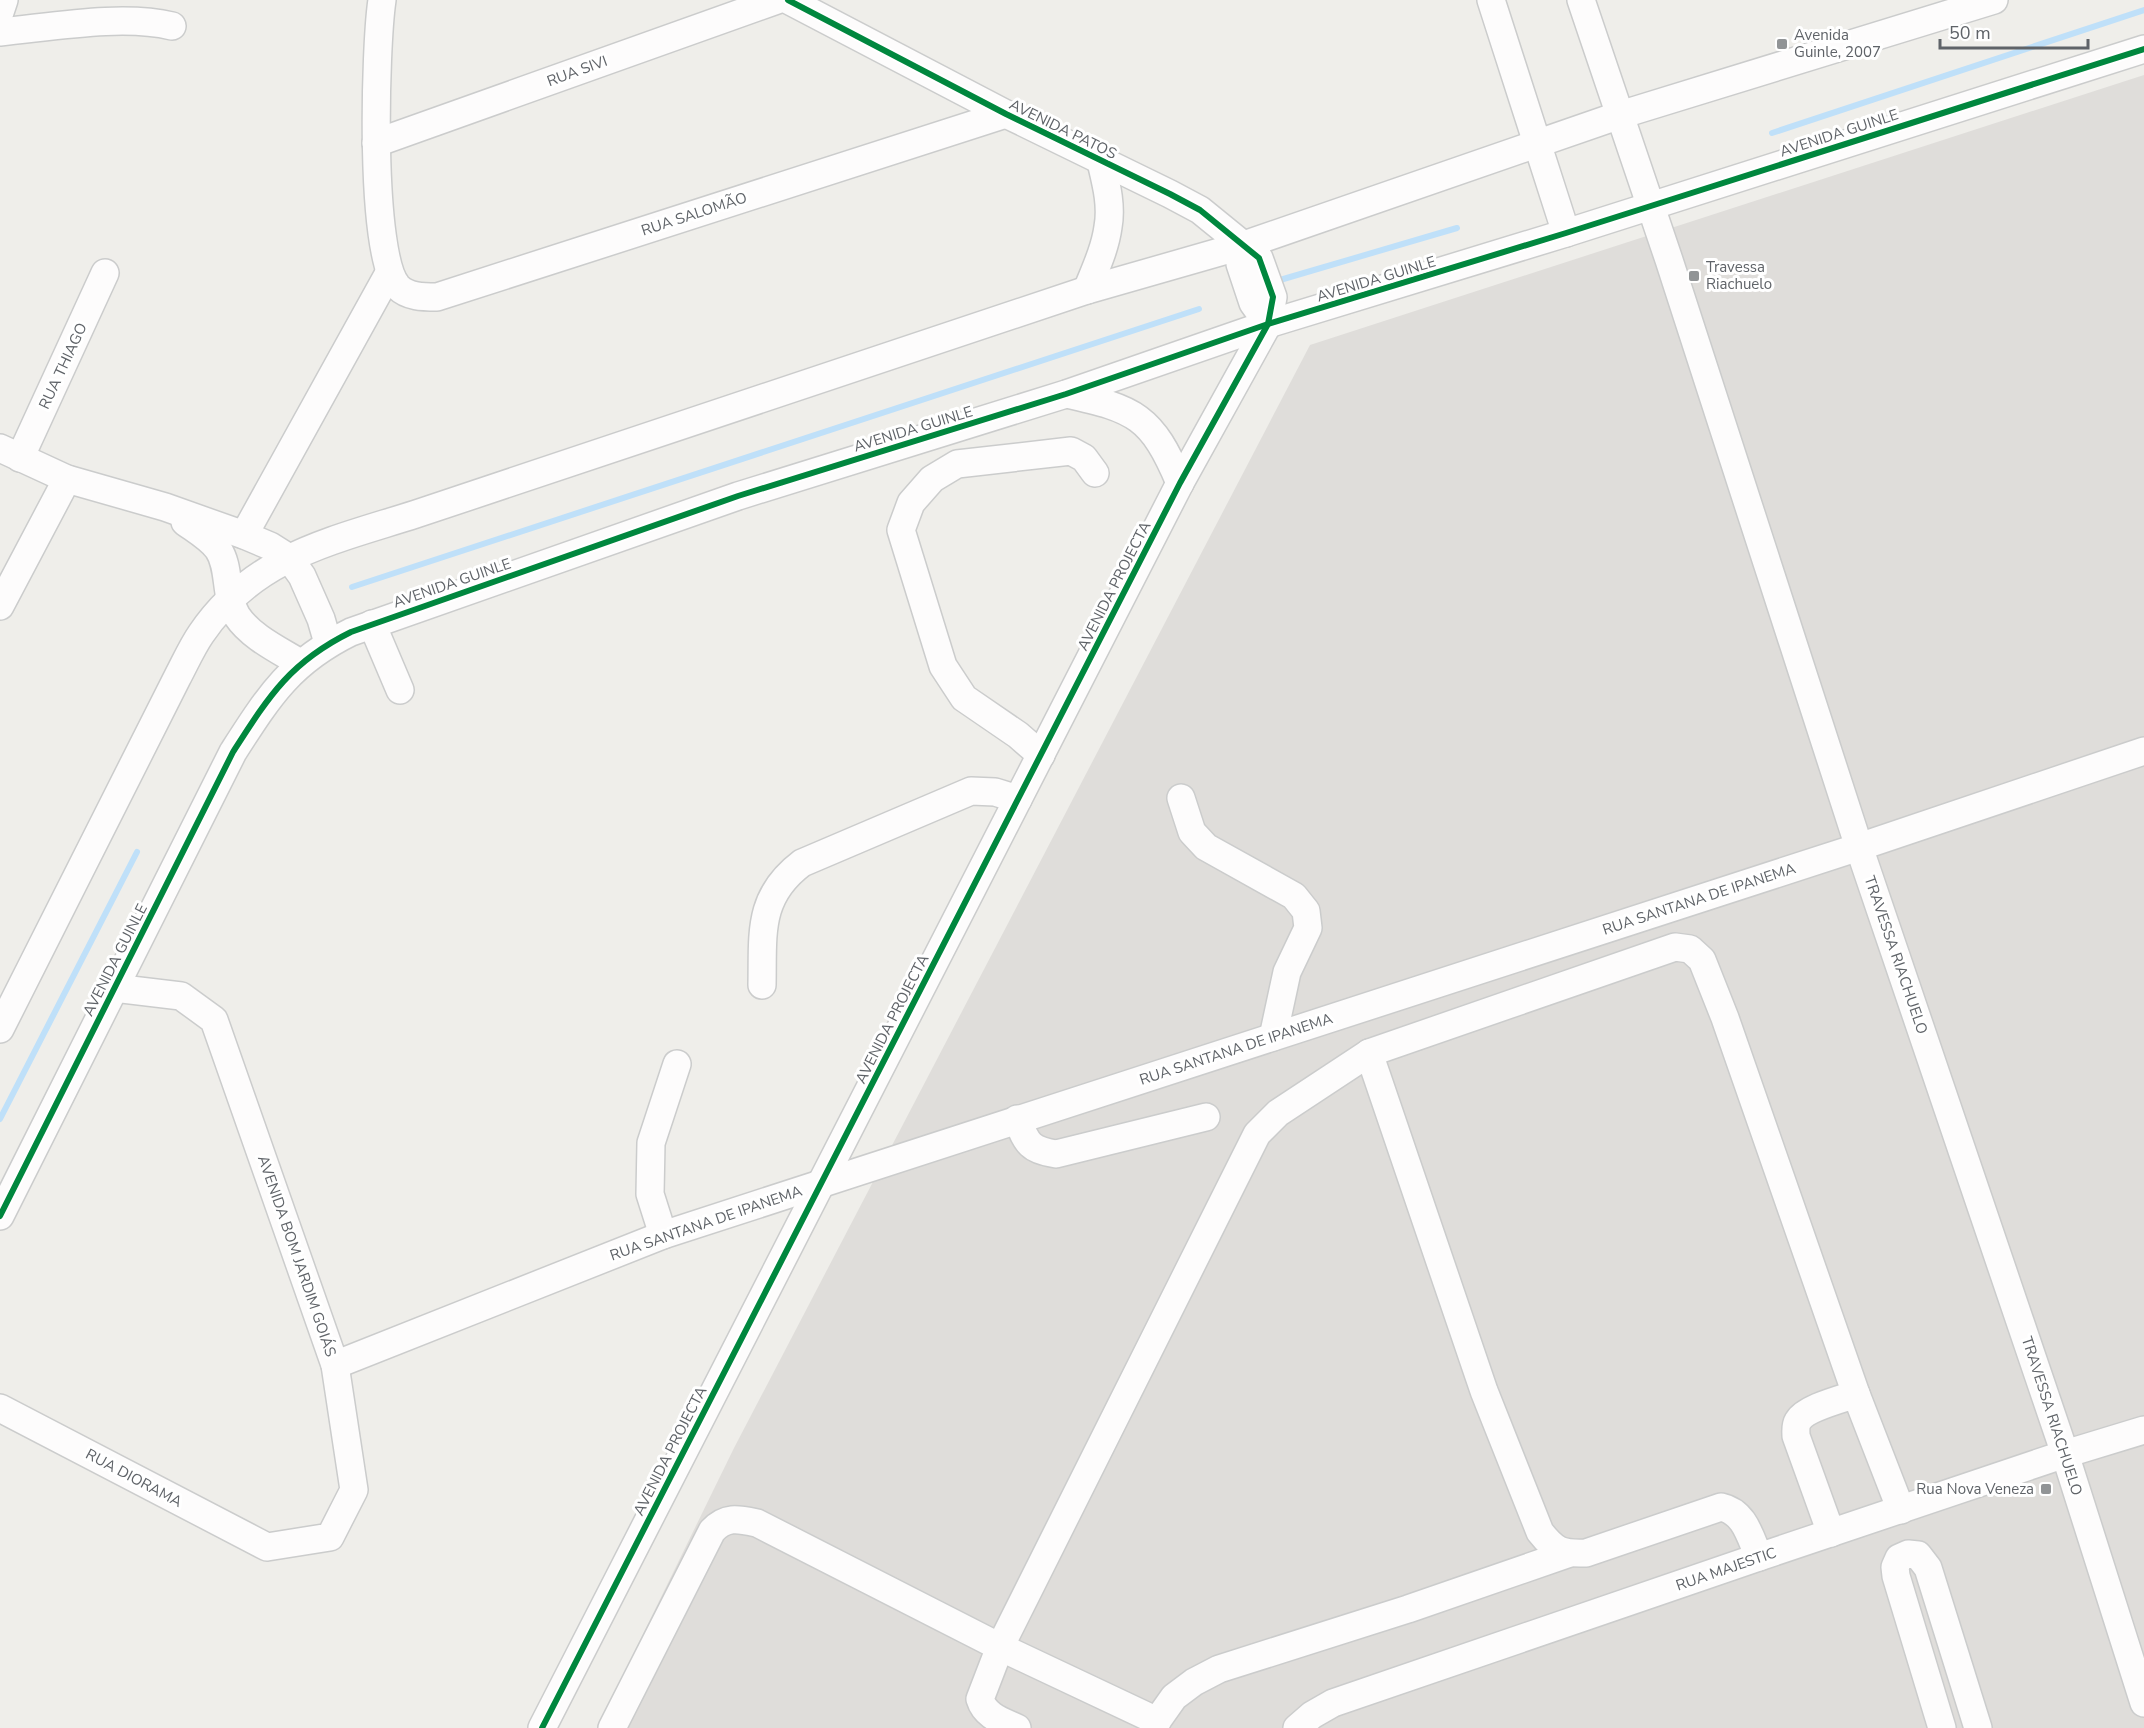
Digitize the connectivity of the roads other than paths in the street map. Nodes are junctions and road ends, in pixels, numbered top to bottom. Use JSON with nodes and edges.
{"nodes":[{"id":1,"x":4,"y":0,"type":"edge"},
{"id":2,"x":382,"y":0,"type":"edge"},
{"id":3,"x":777,"y":0,"type":"edge"},
{"id":4,"x":788,"y":0,"type":"edge"},
{"id":5,"x":1491,"y":0,"type":"edge"},
{"id":6,"x":1581,"y":0,"type":"edge"},
{"id":7,"x":1994,"y":0,"type":"edge"},
{"id":8,"x":0,"y":12,"type":"edge"},
{"id":9,"x":172,"y":26,"type":"dead end"},
{"id":10,"x":0,"y":32,"type":"edge"},
{"id":11,"x":2144,"y":49,"type":"edge"},
{"id":12,"x":1006,"y":114,"type":"junction"},
{"id":13,"x":1620,"y":115,"type":"junction"},
{"id":14,"x":1537,"y":142,"type":"junction"},
{"id":15,"x":376,"y":143,"type":"junction"},
{"id":16,"x":1101,"y":162,"type":"junction"},
{"id":17,"x":1650,"y":206,"type":"junction"},
{"id":18,"x":1566,"y":233,"type":"junction"},
{"id":19,"x":1244,"y":245,"type":"junction"},
{"id":20,"x":105,"y":273,"type":"dead end"},
{"id":21,"x":389,"y":273,"type":"junction"},
{"id":22,"x":1087,"y":290,"type":"junction"},
{"id":23,"x":1268,"y":324,"type":"junction"},
{"id":24,"x":1066,"y":394,"type":"junction"},
{"id":25,"x":10,"y":453,"type":"edge"},
{"id":26,"x":1095,"y":473,"type":"dead end"},
{"id":27,"x":67,"y":479,"type":"junction"},
{"id":28,"x":1180,"y":483,"type":"junction"},
{"id":29,"x":165,"y":507,"type":"junction"},
{"id":30,"x":244,"y":535,"type":"junction"},
{"id":31,"x":288,"y":558,"type":"junction"},
{"id":32,"x":230,"y":599,"type":"junction"},
{"id":33,"x":0,"y":606,"type":"edge"},
{"id":34,"x":372,"y":624,"type":"junction"},
{"id":35,"x":328,"y":643,"type":"junction"},
{"id":36,"x":300,"y":663,"type":"junction"},
{"id":37,"x":400,"y":690,"type":"dead end"},
{"id":38,"x":2144,"y":751,"type":"edge"},
{"id":39,"x":1041,"y":755,"type":"junction"},
{"id":40,"x":1181,"y":798,"type":"dead end"},
{"id":41,"x":1018,"y":799,"type":"junction"},
{"id":42,"x":1859,"y":847,"type":"junction"},
{"id":43,"x":762,"y":986,"type":"dead end"},
{"id":44,"x":114,"y":988,"type":"junction"},
{"id":45,"x":0,"y":1029,"type":"edge"},
{"id":46,"x":1273,"y":1037,"type":"junction"},
{"id":47,"x":1369,"y":1053,"type":"junction"},
{"id":48,"x":677,"y":1064,"type":"dead end"},
{"id":49,"x":1206,"y":1117,"type":"dead end"},
{"id":50,"x":1017,"y":1119,"type":"junction"},
{"id":51,"x":821,"y":1183,"type":"junction"},
{"id":52,"x":0,"y":1215,"type":"edge"},
{"id":53,"x":663,"y":1235,"type":"junction"},
{"id":54,"x":335,"y":1365,"type":"junction"},
{"id":55,"x":1856,"y":1394,"type":"junction"},
{"id":56,"x":0,"y":1408,"type":"edge"},
{"id":57,"x":2144,"y":1430,"type":"edge"},
{"id":58,"x":2066,"y":1454,"type":"junction"},
{"id":59,"x":1895,"y":1512,"type":"junction"},
{"id":60,"x":1831,"y":1533,"type":"junction"},
{"id":61,"x":267,"y":1547,"type":"joint"},
{"id":62,"x":1567,"y":1554,"type":"junction"},
{"id":63,"x":1908,"y":1554,"type":"junction"},
{"id":64,"x":1759,"y":1557,"type":"junction"},
{"id":65,"x":1000,"y":1647,"type":"junction"},
{"id":66,"x":2144,"y":1703,"type":"edge"},
{"id":67,"x":1304,"y":1721,"type":"edge"},
{"id":68,"x":1156,"y":1725,"type":"edge"},
{"id":69,"x":542,"y":1728,"type":"edge"},
{"id":70,"x":612,"y":1728,"type":"edge"},
{"id":71,"x":1017,"y":1728,"type":"edge"},
{"id":72,"x":1942,"y":1728,"type":"edge"},
{"id":73,"x":1978,"y":1728,"type":"edge"}],
"edges":[{"from":1,"to":8,"type":"street"},
{"from":2,"to":15,"type":"street"},
{"from":3,"to":15,"type":"street","name":"RUA SIVI"},
{"from":4,"to":12,"type":"street","name":"AVENIDA PATOS"},
{"from":5,"to":14,"type":"street"},
{"from":6,"to":13,"type":"street","name":"TRAVESSA RIACHUELO"},
{"from":7,"to":13,"type":"street"},
{"from":9,"to":10,"type":"street"},
{"from":11,"to":17,"type":"street","name":"AVENIDA GUINLE"},
{"from":12,"to":16,"type":"street","name":"AVENIDA PATOS"},
{"from":12,"to":21,"type":"street","name":"RUA SALOMÃO"},
{"from":13,"to":14,"type":"street"},
{"from":13,"to":17,"type":"street","name":"TRAVESSA RIACHUELO"},
{"from":14,"to":18,"type":"street"},
{"from":14,"to":19,"type":"street"},
{"from":15,"to":21,"type":"street"},
{"from":16,"to":19,"type":"street","name":"AVENIDA PATOS"},
{"from":16,"to":22,"type":"street"},
{"from":17,"to":18,"type":"street","name":"AVENIDA GUINLE"},
{"from":17,"to":42,"type":"street","name":"TRAVESSA RIACHUELO"},
{"from":18,"to":23,"type":"street","name":"AVENIDA GUINLE"},
{"from":19,"to":22,"type":"street"},
{"from":19,"to":23,"type":"street"},
{"from":20,"to":25,"type":"street","name":"RUA THIAGO"},
{"from":21,"to":30,"type":"street"},
{"from":22,"to":31,"type":"street"},
{"from":23,"to":24,"type":"street","name":"AVENIDA GUINLE"},
{"from":23,"to":28,"type":"street","name":"AVENIDA PROJECTA"},
{"from":24,"to":28,"type":"street"},
{"from":24,"to":34,"type":"street","name":"AVENIDA GUINLE"},
{"from":25,"to":27,"type":"street"},
{"from":26,"to":39,"type":"street"},
{"from":27,"to":29,"type":"street"},
{"from":27,"to":33,"type":"street"},
{"from":28,"to":39,"type":"street","name":"AVENIDA PROJECTA"},
{"from":29,"to":30,"type":"street"},
{"from":29,"to":32,"type":"street"},
{"from":30,"to":31,"type":"street"},
{"from":31,"to":32,"type":"street"},
{"from":31,"to":35,"type":"street"},
{"from":32,"to":36,"type":"street"},
{"from":32,"to":45,"type":"street"},
{"from":34,"to":35,"type":"street","name":"AVENIDA GUINLE"},
{"from":34,"to":37,"type":"street"},
{"from":35,"to":36,"type":"street","name":"AVENIDA GUINLE"},
{"from":36,"to":44,"type":"street","name":"AVENIDA GUINLE"},
{"from":38,"to":42,"type":"street","name":"RUA SANTANA DE IPANEMA"},
{"from":39,"to":41,"type":"street","name":"AVENIDA PROJECTA"},
{"from":40,"to":46,"type":"street"},
{"from":41,"to":43,"type":"street"},
{"from":41,"to":51,"type":"street","name":"AVENIDA PROJECTA"},
{"from":42,"to":46,"type":"street","name":"RUA SANTANA DE IPANEMA"},
{"from":42,"to":58,"type":"street","name":"TRAVESSA RIACHUELO"},
{"from":44,"to":52,"type":"street","name":"AVENIDA GUINLE"},
{"from":44,"to":54,"type":"street","name":"AVENIDA BOM JARDIM GOIÁS"},
{"from":46,"to":50,"type":"street","name":"RUA SANTANA DE IPANEMA"},
{"from":47,"to":55,"type":"street"},
{"from":47,"to":62,"type":"street"},
{"from":47,"to":65,"type":"street"},
{"from":48,"to":53,"type":"street"},
{"from":49,"to":50,"type":"street"},
{"from":50,"to":51,"type":"street","name":"RUA SANTANA DE IPANEMA"},
{"from":51,"to":53,"type":"street","name":"RUA SANTANA DE IPANEMA"},
{"from":51,"to":69,"type":"street","name":"AVENIDA PROJECTA"},
{"from":53,"to":54,"type":"street","name":"RUA SANTANA DE IPANEMA"},
{"from":54,"to":61,"type":"street","name":"AVENIDA BOM JARDIM GOIÁS"},
{"from":55,"to":59,"type":"street"},
{"from":55,"to":60,"type":"street"},
{"from":56,"to":61,"type":"street","name":"RUA DIORAMA"},
{"from":57,"to":58,"type":"street","name":"RUA MAJESTIC"},
{"from":58,"to":59,"type":"street","name":"RUA MAJESTIC"},
{"from":58,"to":66,"type":"street","name":"TRAVESSA RIACHUELO"},
{"from":59,"to":60,"type":"street","name":"RUA MAJESTIC"},
{"from":59,"to":63,"type":"street"},
{"from":60,"to":64,"type":"street","name":"RUA MAJESTIC"},
{"from":62,"to":64,"type":"street"},
{"from":62,"to":68,"type":"street"},
{"from":63,"to":72,"type":"street"},
{"from":63,"to":73,"type":"street"},
{"from":64,"to":67,"type":"street","name":"RUA MAJESTIC"},
{"from":65,"to":68,"type":"street"},
{"from":65,"to":70,"type":"street"},
{"from":65,"to":71,"type":"street"}]}
